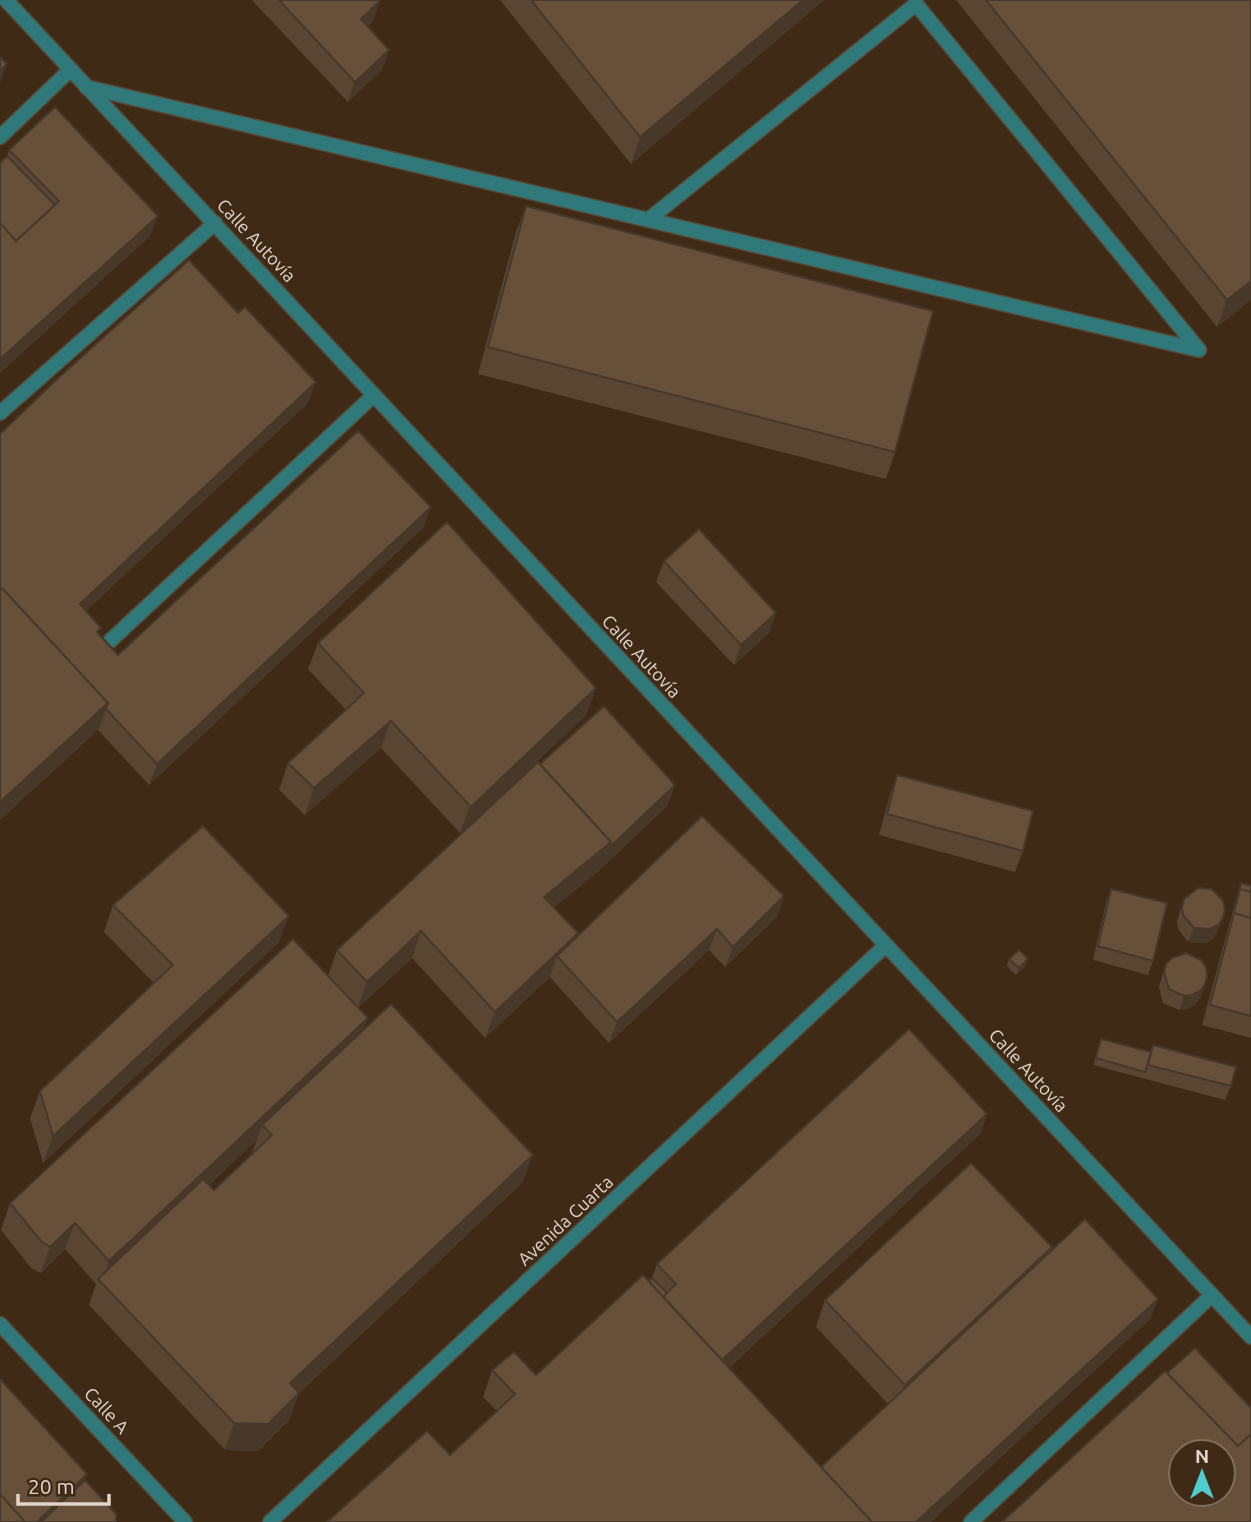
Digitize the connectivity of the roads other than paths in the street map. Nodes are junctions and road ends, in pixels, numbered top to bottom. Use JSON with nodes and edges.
{"nodes":[{"id":1,"x":6,"y":0,"type":"edge"},
{"id":2,"x":70,"y":70,"type":"junction"},
{"id":3,"x":86,"y":87,"type":"junction"},
{"id":4,"x":0,"y":137,"type":"edge"},
{"id":5,"x":649,"y":220,"type":"junction"},
{"id":6,"x":215,"y":223,"type":"junction"},
{"id":7,"x":374,"y":396,"type":"junction"},
{"id":8,"x":0,"y":413,"type":"edge"},
{"id":9,"x":110,"y":641,"type":"dead end"},
{"id":10,"x":886,"y":945,"type":"junction"},
{"id":11,"x":1212,"y":1295,"type":"junction"},
{"id":12,"x":0,"y":1324,"type":"edge"},
{"id":13,"x":1251,"y":1337,"type":"edge"},
{"id":14,"x":185,"y":1522,"type":"edge"},
{"id":15,"x":270,"y":1522,"type":"edge"},
{"id":16,"x":971,"y":1522,"type":"edge"}],
"edges":[{"from":1,"to":2,"type":"street","name":"Calle Autovía"},
{"from":2,"to":3,"type":"street","name":"Calle Autovía"},
{"from":2,"to":4,"type":"street"},
{"from":3,"to":5,"type":"street"},
{"from":3,"to":6,"type":"street","name":"Calle Autovía"},
{"from":5,"to":5,"type":"street"},
{"from":6,"to":7,"type":"street","name":"Calle Autovía"},
{"from":6,"to":8,"type":"street"},
{"from":7,"to":9,"type":"street"},
{"from":7,"to":10,"type":"street","name":"Calle Autovía"},
{"from":10,"to":11,"type":"street","name":"Calle Autovía"},
{"from":10,"to":15,"type":"street","name":"Avenida Cuarta"},
{"from":11,"to":13,"type":"street","name":"Calle Autovía"},
{"from":11,"to":16,"type":"street"},
{"from":12,"to":14,"type":"street","name":"Calle A"}]}
